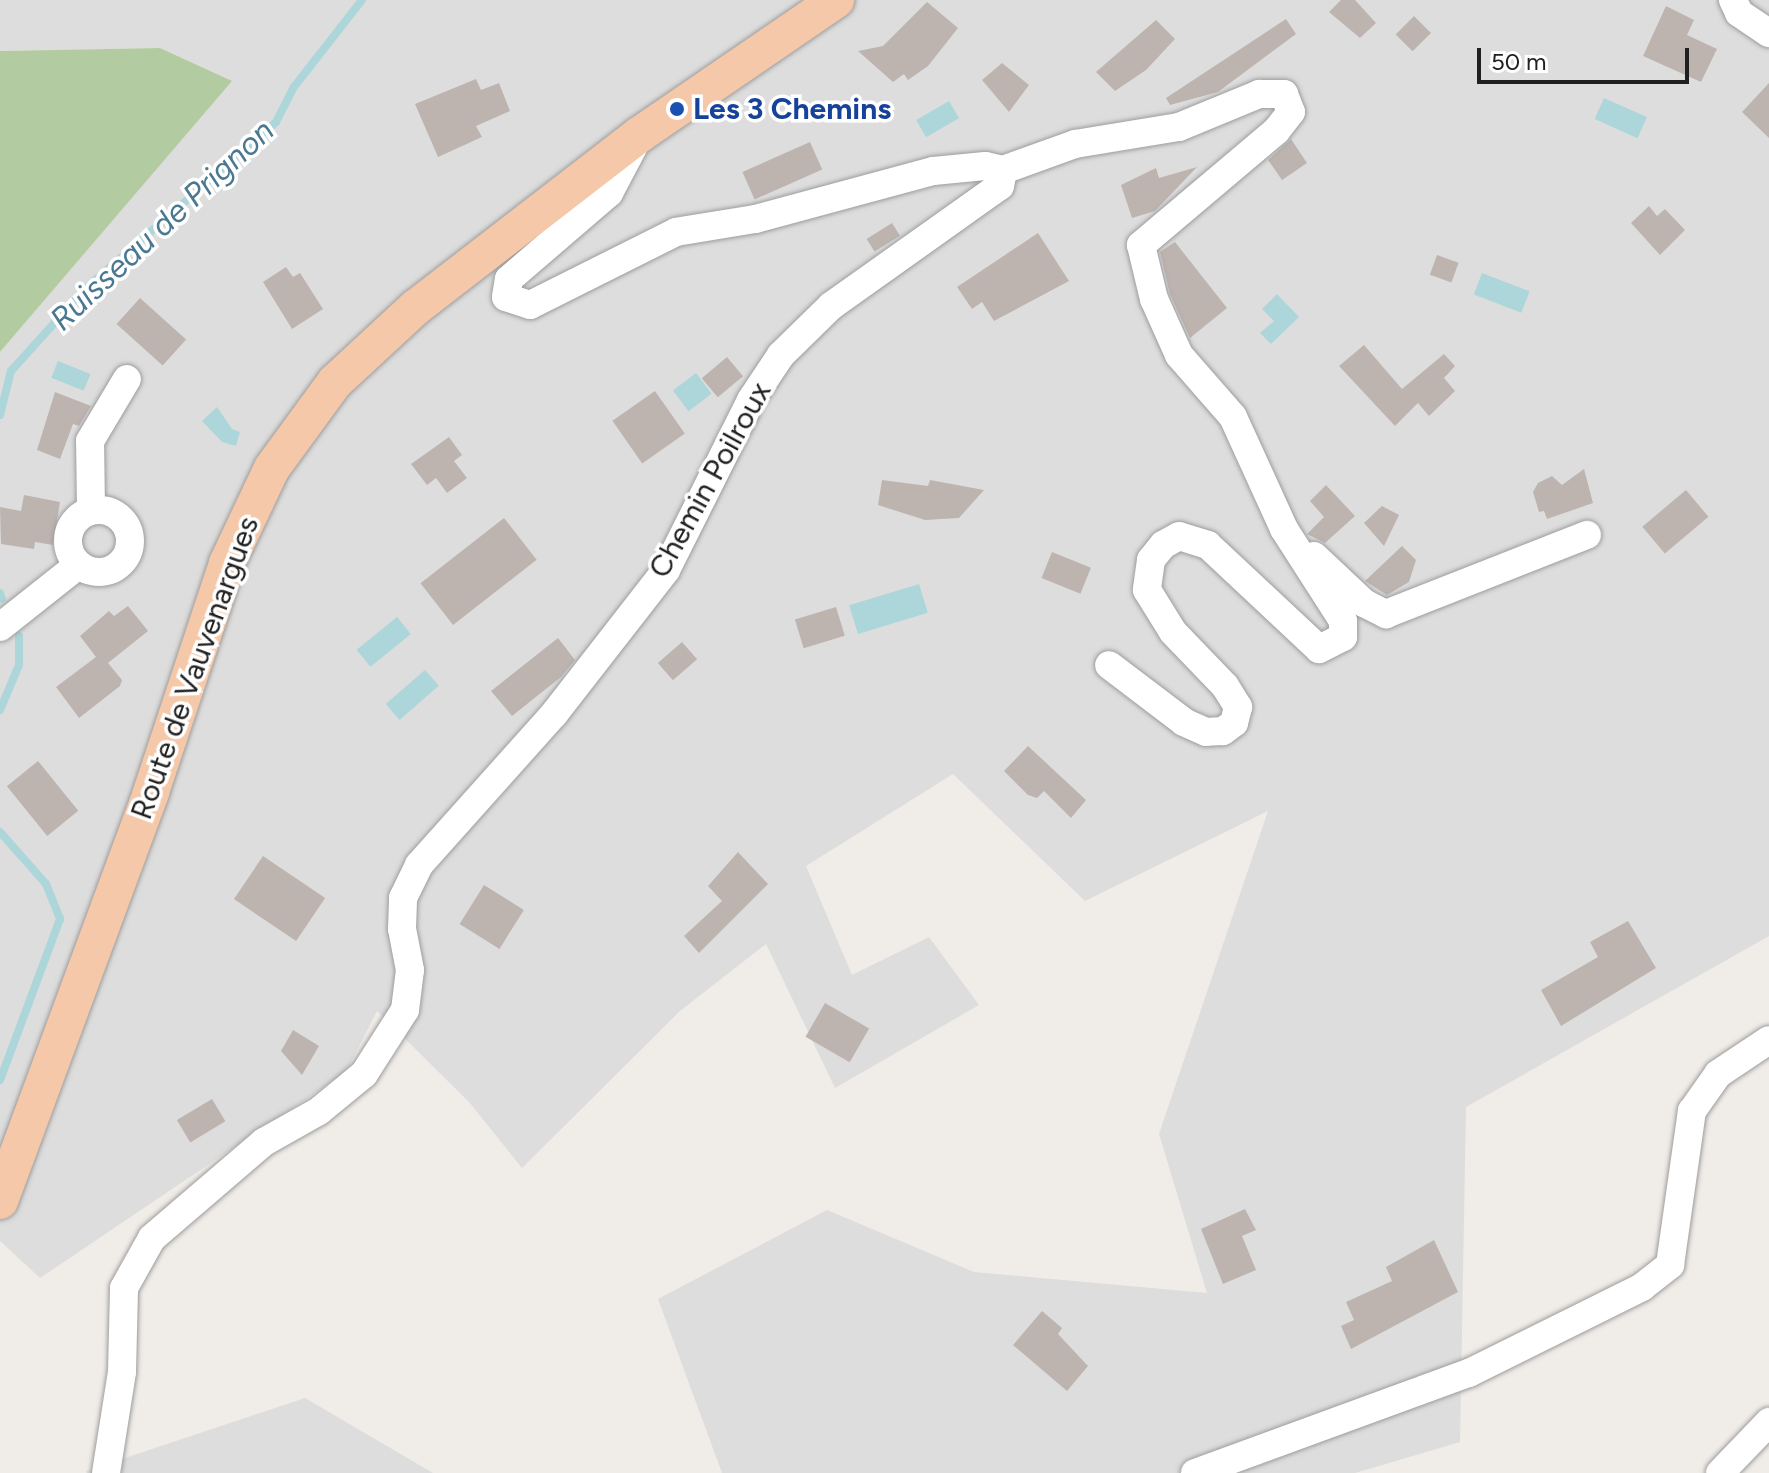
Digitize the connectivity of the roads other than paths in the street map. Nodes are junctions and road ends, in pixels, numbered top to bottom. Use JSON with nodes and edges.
{"nodes":[{"id":1,"x":836,"y":0,"type":"edge"},
{"id":2,"x":1733,"y":0,"type":"edge"},
{"id":3,"x":1769,"y":33,"type":"edge"},
{"id":4,"x":639,"y":135,"type":"junction"},
{"id":5,"x":1003,"y":170,"type":"junction"},
{"id":6,"x":127,"y":379,"type":"dead end"},
{"id":7,"x":91,"y":509,"type":"junction"},
{"id":8,"x":1587,"y":535,"type":"dead end"},
{"id":9,"x":1302,"y":552,"type":"junction"},
{"id":10,"x":77,"y":566,"type":"junction"},
{"id":11,"x":0,"y":627,"type":"edge"},
{"id":12,"x":1109,"y":665,"type":"dead end"},
{"id":13,"x":1769,"y":1040,"type":"edge"},
{"id":14,"x":0,"y":1201,"type":"edge"},
{"id":15,"x":1769,"y":1422,"type":"edge"},
{"id":16,"x":106,"y":1473,"type":"edge"},
{"id":17,"x":1195,"y":1473,"type":"edge"},
{"id":18,"x":1720,"y":1473,"type":"edge"}],
"edges":[{"from":1,"to":4,"type":"main road","name":"Route de Vauvenargues"},
{"from":2,"to":3,"type":"street"},
{"from":4,"to":5,"type":"street"},
{"from":4,"to":14,"type":"main road","name":"Route de Vauvenargues"},
{"from":5,"to":9,"type":"street"},
{"from":5,"to":16,"type":"street","name":"Chemin Poilroux"},
{"from":6,"to":7,"type":"street"},
{"from":7,"to":10,"type":"street"},
{"from":7,"to":10,"type":"street"},
{"from":8,"to":9,"type":"street"},
{"from":9,"to":12,"type":"street"},
{"from":10,"to":11,"type":"street"},
{"from":13,"to":17,"type":"street"},
{"from":15,"to":18,"type":"street"}]}
